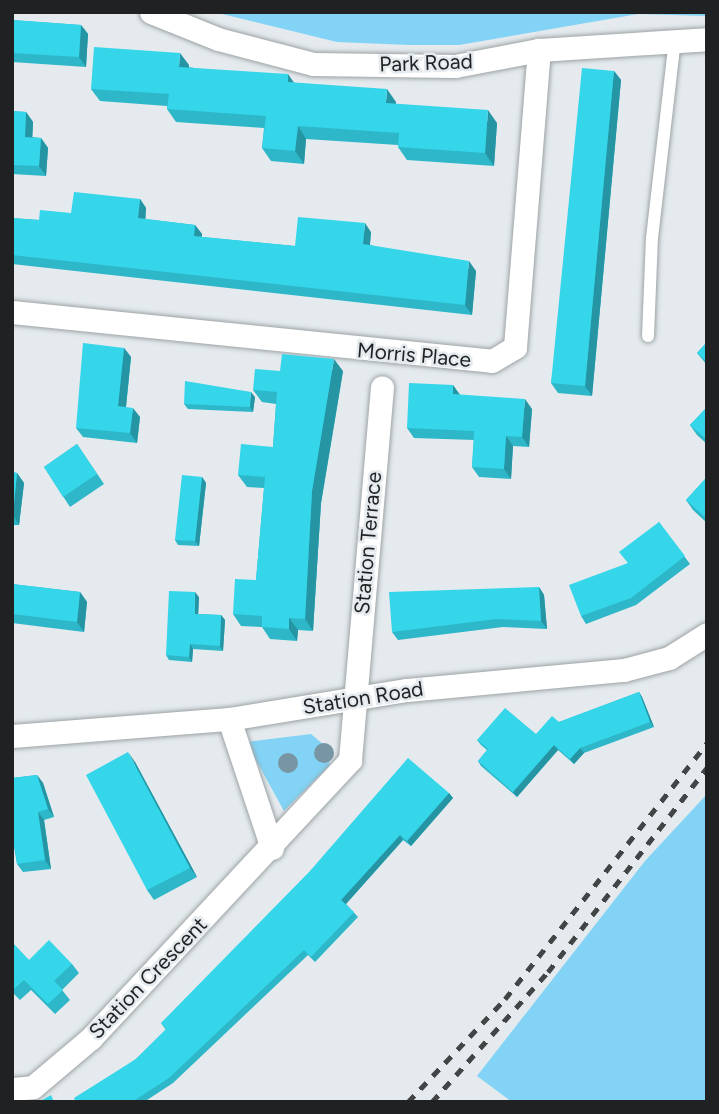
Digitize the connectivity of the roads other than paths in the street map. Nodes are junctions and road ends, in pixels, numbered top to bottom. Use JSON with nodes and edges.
{"nodes":[{"id":1,"x":151,"y":12,"type":"edge"},
{"id":2,"x":675,"y":38,"type":"junction"},
{"id":3,"x":707,"y":39,"type":"edge"},
{"id":4,"x":540,"y":50,"type":"junction"},
{"id":5,"x":12,"y":312,"type":"edge"},
{"id":6,"x":648,"y":336,"type":"dead end"},
{"id":7,"x":382,"y":387,"type":"dead end"},
{"id":8,"x":707,"y":635,"type":"edge"},
{"id":9,"x":354,"y":699,"type":"junction"},
{"id":10,"x":229,"y":719,"type":"junction"},
{"id":11,"x":12,"y":736,"type":"edge"},
{"id":12,"x":272,"y":848,"type":"junction"},
{"id":13,"x":12,"y":1089,"type":"edge"}],
"edges":[{"from":1,"to":4,"type":"street","name":"Park Road"},
{"from":2,"to":3,"type":"street","name":"Park Road"},
{"from":2,"to":4,"type":"street","name":"Park Road"},
{"from":2,"to":6,"type":"lane"},
{"from":4,"to":5,"type":"street","name":"Morris Place"},
{"from":7,"to":9,"type":"street","name":"Station Terrace"},
{"from":8,"to":9,"type":"street","name":"Station Road"},
{"from":9,"to":10,"type":"street","name":"Station Road"},
{"from":9,"to":12,"type":"street","name":"Station Crescent"},
{"from":10,"to":11,"type":"street","name":"Station Road"},
{"from":10,"to":12,"type":"street"},
{"from":12,"to":13,"type":"street","name":"Station Crescent"}]}
